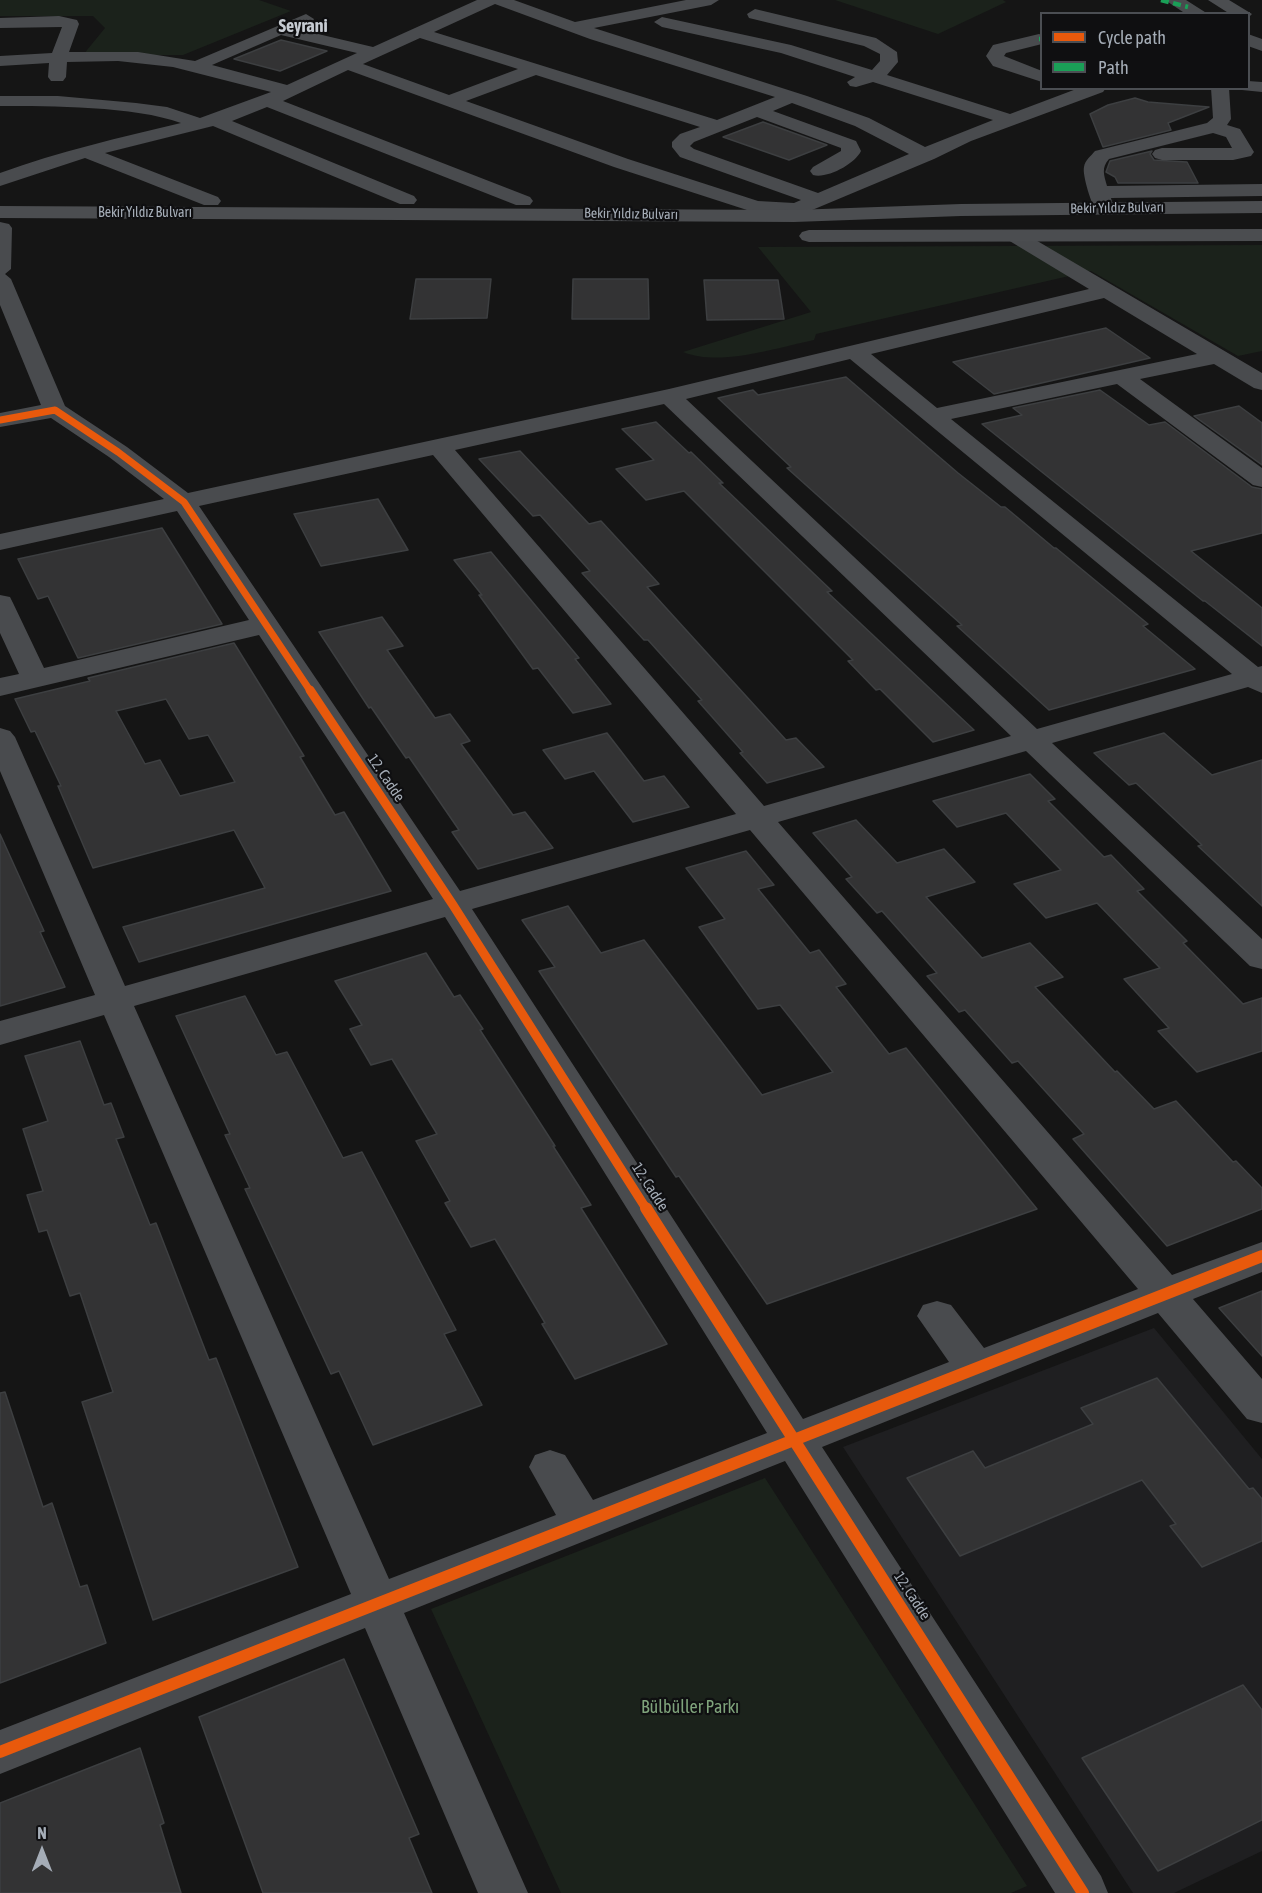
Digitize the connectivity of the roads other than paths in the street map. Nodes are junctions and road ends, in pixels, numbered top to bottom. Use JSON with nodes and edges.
{"nodes":[{"id":1,"x":490,"y":0,"type":"edge"},
{"id":2,"x":499,"y":0,"type":"edge"},
{"id":3,"x":708,"y":0,"type":"edge"},
{"id":4,"x":1173,"y":0,"type":"edge"},
{"id":5,"x":1216,"y":0,"type":"edge"},
{"id":6,"x":587,"y":10,"type":"dead end"},
{"id":7,"x":664,"y":10,"type":"edge"},
{"id":8,"x":1196,"y":12,"type":"edge"},
{"id":9,"x":1240,"y":12,"type":"edge"},
{"id":10,"x":755,"y":14,"type":"dead end"},
{"id":11,"x":306,"y":20,"type":"dead end"},
{"id":12,"x":605,"y":20,"type":"junction"},
{"id":13,"x":0,"y":23,"type":"edge"},
{"id":14,"x":575,"y":27,"type":"junction"},
{"id":15,"x":280,"y":30,"type":"junction"},
{"id":16,"x":420,"y":33,"type":"junction"},
{"id":17,"x":1039,"y":39,"type":"dead end"},
{"id":18,"x":374,"y":52,"type":"junction"},
{"id":19,"x":58,"y":59,"type":"junction"},
{"id":20,"x":0,"y":61,"type":"edge"},
{"id":21,"x":176,"y":62,"type":"junction"},
{"id":22,"x":203,"y":62,"type":"dead end"},
{"id":23,"x":348,"y":64,"type":"junction"},
{"id":24,"x":535,"y":69,"type":"junction"},
{"id":25,"x":876,"y":76,"type":"junction"},
{"id":26,"x":1040,"y":77,"type":"edge"},
{"id":27,"x":150,"y":80,"type":"dead end"},
{"id":28,"x":1085,"y":90,"type":"edge"},
{"id":29,"x":1220,"y":90,"type":"edge"},
{"id":30,"x":287,"y":92,"type":"junction"},
{"id":31,"x":135,"y":93,"type":"dead end"},
{"id":32,"x":797,"y":99,"type":"junction"},
{"id":33,"x":42,"y":100,"type":"junction"},
{"id":34,"x":267,"y":100,"type":"junction"},
{"id":35,"x":0,"y":101,"type":"edge"},
{"id":36,"x":448,"y":101,"type":"junction"},
{"id":37,"x":121,"y":107,"type":"junction"},
{"id":38,"x":757,"y":111,"type":"junction"},
{"id":39,"x":1012,"y":120,"type":"junction"},
{"id":40,"x":206,"y":121,"type":"junction"},
{"id":41,"x":717,"y":126,"type":"junction"},
{"id":42,"x":1214,"y":128,"type":"junction"},
{"id":43,"x":1119,"y":150,"type":"junction"},
{"id":44,"x":84,"y":151,"type":"junction"},
{"id":45,"x":927,"y":154,"type":"junction"},
{"id":46,"x":820,"y":171,"type":"dead end"},
{"id":47,"x":0,"y":180,"type":"edge"},
{"id":48,"x":1213,"y":190,"type":"junction"},
{"id":49,"x":1262,"y":190,"type":"edge"},
{"id":50,"x":407,"y":200,"type":"dead end"},
{"id":51,"x":819,"y":200,"type":"junction"},
{"id":52,"x":1101,"y":200,"type":"junction"},
{"id":53,"x":211,"y":201,"type":"dead end"},
{"id":54,"x":524,"y":201,"type":"dead end"},
{"id":55,"x":1225,"y":207,"type":"junction"},
{"id":56,"x":1262,"y":207,"type":"edge"},
{"id":57,"x":796,"y":212,"type":"junction"},
{"id":58,"x":1,"y":223,"type":"edge"},
{"id":59,"x":728,"y":235,"type":"dead end"},
{"id":60,"x":1262,"y":235,"type":"edge"},
{"id":61,"x":786,"y":236,"type":"dead end"},
{"id":62,"x":1014,"y":236,"type":"junction"},
{"id":63,"x":0,"y":269,"type":"edge"},
{"id":64,"x":0,"y":279,"type":"edge"},
{"id":65,"x":1107,"y":291,"type":"junction"},
{"id":66,"x":853,"y":351,"type":"junction"},
{"id":67,"x":1218,"y":356,"type":"junction"},
{"id":68,"x":1121,"y":376,"type":"junction"},
{"id":69,"x":1258,"y":378,"type":"edge"},
{"id":70,"x":669,"y":396,"type":"junction"},
{"id":71,"x":55,"y":410,"type":"junction"},
{"id":72,"x":932,"y":416,"type":"junction"},
{"id":73,"x":0,"y":420,"type":"edge"},
{"id":74,"x":438,"y":446,"type":"junction"},
{"id":75,"x":1262,"y":480,"type":"edge"},
{"id":76,"x":184,"y":502,"type":"junction"},
{"id":77,"x":0,"y":542,"type":"edge"},
{"id":78,"x":0,"y":603,"type":"edge"},
{"id":79,"x":265,"y":625,"type":"junction"},
{"id":80,"x":1259,"y":678,"type":"edge"},
{"id":81,"x":35,"y":679,"type":"junction"},
{"id":82,"x":0,"y":687,"type":"edge"},
{"id":83,"x":0,"y":737,"type":"edge"},
{"id":84,"x":1032,"y":740,"type":"junction"},
{"id":85,"x":757,"y":818,"type":"junction"},
{"id":86,"x":453,"y":905,"type":"junction"},
{"id":87,"x":1262,"y":958,"type":"edge"},
{"id":88,"x":115,"y":1000,"type":"junction"},
{"id":89,"x":0,"y":1033,"type":"edge"},
{"id":90,"x":1262,"y":1256,"type":"edge"},
{"id":91,"x":1166,"y":1294,"type":"junction"},
{"id":92,"x":937,"y":1316,"type":"dead end"},
{"id":93,"x":976,"y":1367,"type":"junction"},
{"id":94,"x":1262,"y":1407,"type":"edge"},
{"id":95,"x":794,"y":1440,"type":"junction"},
{"id":96,"x":550,"y":1467,"type":"dead end"},
{"id":97,"x":583,"y":1522,"type":"junction"},
{"id":98,"x":377,"y":1604,"type":"junction"},
{"id":99,"x":0,"y":1752,"type":"edge"},
{"id":100,"x":503,"y":1893,"type":"edge"},
{"id":101,"x":1083,"y":1893,"type":"edge"}],
"edges":[{"from":1,"to":16,"type":"street"},
{"from":2,"to":14,"type":"street"},
{"from":3,"to":7,"type":"street"},
{"from":4,"to":8,"type":"street"},
{"from":5,"to":9,"type":"main road"},
{"from":6,"to":12,"type":"street"},
{"from":7,"to":12,"type":"street"},
{"from":7,"to":25,"type":"street"},
{"from":10,"to":25,"type":"street"},
{"from":11,"to":15,"type":"street"},
{"from":12,"to":14,"type":"street"},
{"from":13,"to":19,"type":"street"},
{"from":14,"to":32,"type":"street"},
{"from":15,"to":18,"type":"street"},
{"from":15,"to":22,"type":"street"},
{"from":16,"to":18,"type":"street"},
{"from":16,"to":24,"type":"street"},
{"from":17,"to":26,"type":"street"},
{"from":18,"to":23,"type":"street"},
{"from":19,"to":20,"type":"street"},
{"from":19,"to":21,"type":"street"},
{"from":19,"to":33,"type":"street"},
{"from":21,"to":27,"type":"street"},
{"from":21,"to":30,"type":"street"},
{"from":23,"to":30,"type":"street"},
{"from":23,"to":36,"type":"street"},
{"from":24,"to":36,"type":"street"},
{"from":24,"to":41,"type":"street"},
{"from":25,"to":32,"type":"street"},
{"from":25,"to":39,"type":"street"},
{"from":28,"to":39,"type":"street"},
{"from":29,"to":42,"type":"street"},
{"from":30,"to":34,"type":"street"},
{"from":31,"to":37,"type":"street"},
{"from":32,"to":38,"type":"street"},
{"from":32,"to":45,"type":"street"},
{"from":33,"to":35,"type":"street"},
{"from":33,"to":37,"type":"street"},
{"from":34,"to":40,"type":"street"},
{"from":34,"to":54,"type":"street"},
{"from":36,"to":57,"type":"street"},
{"from":37,"to":40,"type":"street"},
{"from":38,"to":41,"type":"street"},
{"from":38,"to":46,"type":"street"},
{"from":39,"to":45,"type":"street"},
{"from":40,"to":44,"type":"street"},
{"from":40,"to":50,"type":"street"},
{"from":41,"to":51,"type":"street"},
{"from":42,"to":43,"type":"street"},
{"from":42,"to":43,"type":"street"},
{"from":43,"to":52,"type":"street"},
{"from":44,"to":47,"type":"street"},
{"from":44,"to":53,"type":"street"},
{"from":45,"to":51,"type":"street"},
{"from":48,"to":49,"type":"street"},
{"from":48,"to":52,"type":"street"},
{"from":48,"to":55,"type":"street"},
{"from":51,"to":57,"type":"street"},
{"from":52,"to":55,"type":"main road","name":"Bekir Yıldız Bulvarı"},
{"from":52,"to":57,"type":"main road","name":"Bekir Yıldız Bulvarı"},
{"from":55,"to":56,"type":"main road","name":"Bekir Yıldız Bulvarı"},
{"from":57,"to":58,"type":"main road","name":"Bekir Yıldız Bulvarı"},
{"from":58,"to":59,"type":"main road","name":"Bekir Yıldız Bulvarı"},
{"from":58,"to":63,"type":"street"},
{"from":60,"to":62,"type":"main road","name":"Bekir Yıldız Bulvarı"},
{"from":61,"to":62,"type":"main road","name":"Bekir Yıldız Bulvarı"},
{"from":62,"to":65,"type":"street"},
{"from":64,"to":71,"type":"street"},
{"from":65,"to":66,"type":"street"},
{"from":65,"to":67,"type":"street"},
{"from":66,"to":70,"type":"street"},
{"from":66,"to":72,"type":"street"},
{"from":67,"to":68,"type":"street"},
{"from":67,"to":69,"type":"street"},
{"from":68,"to":72,"type":"street"},
{"from":68,"to":75,"type":"street"},
{"from":70,"to":74,"type":"street"},
{"from":70,"to":84,"type":"street"},
{"from":71,"to":73,"type":"street"},
{"from":71,"to":76,"type":"street","name":"12. Cadde"},
{"from":72,"to":80,"type":"street"},
{"from":74,"to":76,"type":"street"},
{"from":74,"to":85,"type":"street"},
{"from":76,"to":77,"type":"street"},
{"from":76,"to":79,"type":"street","name":"12. Cadde"},
{"from":78,"to":81,"type":"street"},
{"from":79,"to":81,"type":"street"},
{"from":79,"to":86,"type":"street","name":"12. Cadde"},
{"from":80,"to":84,"type":"street"},
{"from":81,"to":82,"type":"street"},
{"from":83,"to":88,"type":"street"},
{"from":84,"to":85,"type":"street"},
{"from":84,"to":87,"type":"street"},
{"from":85,"to":86,"type":"street"},
{"from":85,"to":91,"type":"street"},
{"from":86,"to":88,"type":"street"},
{"from":86,"to":95,"type":"street","name":"12. Cadde"},
{"from":88,"to":89,"type":"street"},
{"from":88,"to":98,"type":"street"},
{"from":90,"to":91,"type":"street"},
{"from":91,"to":93,"type":"street"},
{"from":91,"to":94,"type":"street"},
{"from":92,"to":93,"type":"street"},
{"from":93,"to":95,"type":"street"},
{"from":95,"to":97,"type":"street"},
{"from":95,"to":101,"type":"street","name":"12. Cadde"},
{"from":96,"to":97,"type":"street"},
{"from":97,"to":98,"type":"street"},
{"from":98,"to":99,"type":"street"},
{"from":98,"to":100,"type":"street"}]}
